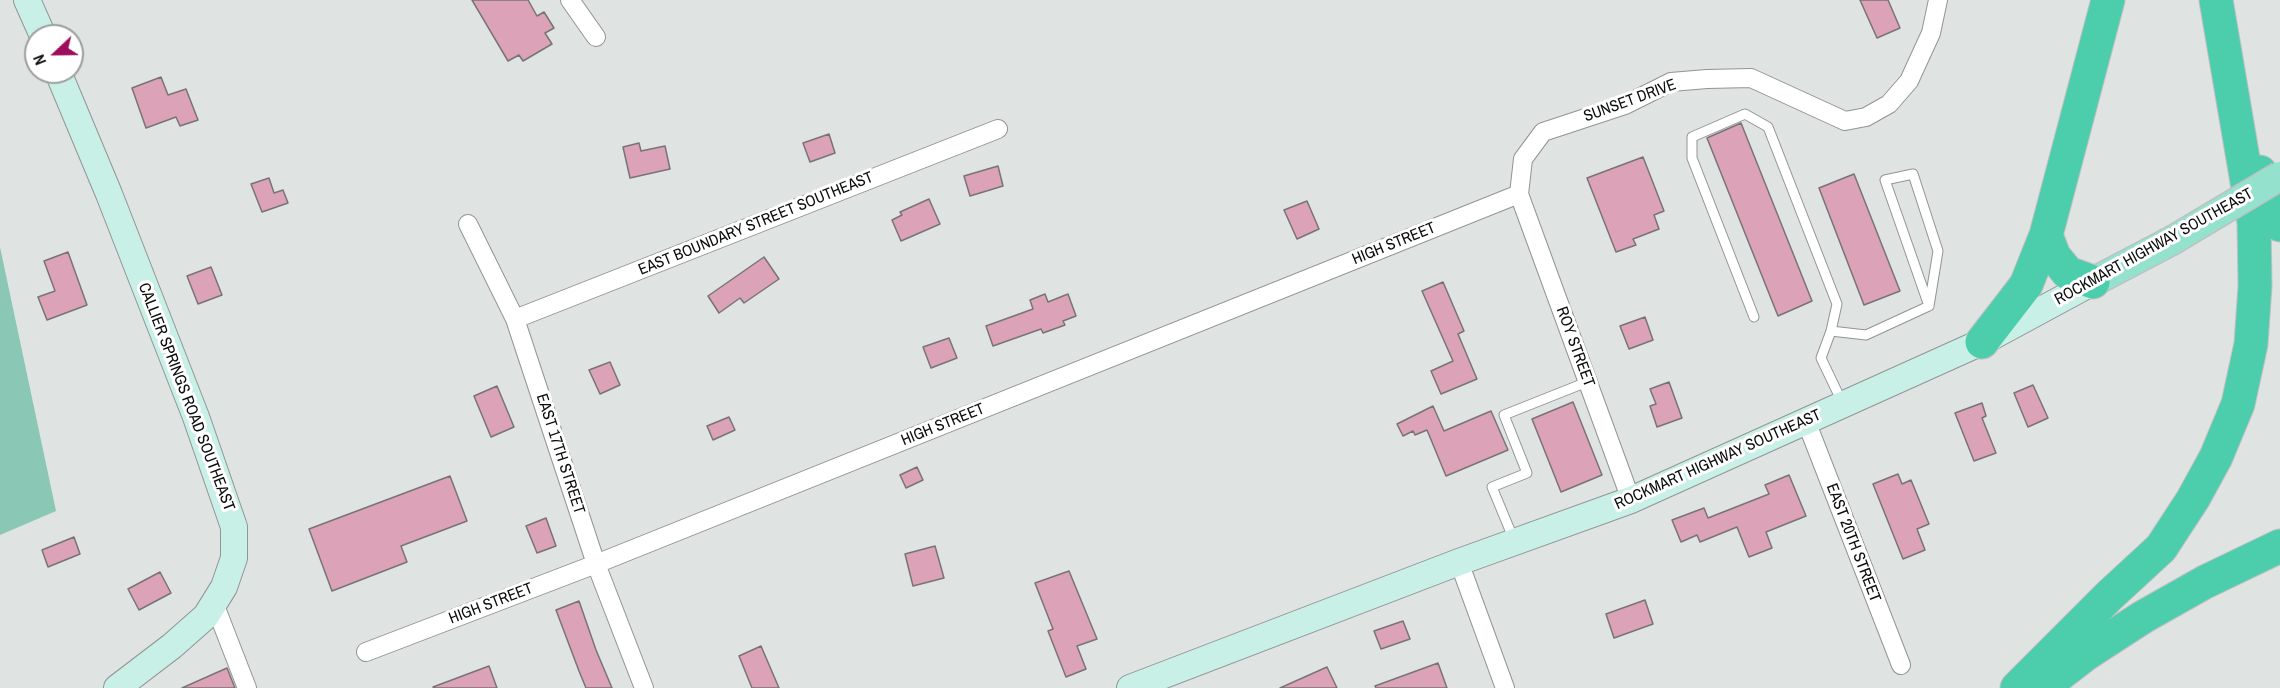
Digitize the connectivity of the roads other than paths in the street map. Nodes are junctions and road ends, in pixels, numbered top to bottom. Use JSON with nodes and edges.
{"nodes":[{"id":1,"x":27,"y":0,"type":"edge"},
{"id":2,"x":570,"y":0,"type":"edge"},
{"id":3,"x":1938,"y":0,"type":"edge"},
{"id":4,"x":2108,"y":0,"type":"edge"},
{"id":5,"x":2216,"y":0,"type":"edge"},
{"id":6,"x":38,"y":24,"type":"edge"},
{"id":7,"x":596,"y":37,"type":"dead end"},
{"id":8,"x":2229,"y":69,"type":"junction"},
{"id":9,"x":63,"y":84,"type":"edge"},
{"id":10,"x":998,"y":129,"type":"dead end"},
{"id":11,"x":2280,"y":176,"type":"edge"},
{"id":12,"x":1519,"y":194,"type":"junction"},
{"id":13,"x":468,"y":224,"type":"dead end"},
{"id":14,"x":2280,"y":225,"type":"edge"},
{"id":15,"x":2046,"y":235,"type":"junction"},
{"id":16,"x":2093,"y":282,"type":"junction"},
{"id":17,"x":1929,"y":306,"type":"junction"},
{"id":18,"x":1754,"y":317,"type":"dead end"},
{"id":19,"x":515,"y":319,"type":"junction"},
{"id":20,"x":1831,"y":331,"type":"junction"},
{"id":21,"x":1982,"y":342,"type":"junction"},
{"id":22,"x":1587,"y":382,"type":"junction"},
{"id":23,"x":1843,"y":405,"type":"junction"},
{"id":24,"x":1806,"y":421,"type":"junction"},
{"id":25,"x":1631,"y":500,"type":"junction"},
{"id":26,"x":1515,"y":542,"type":"junction"},
{"id":27,"x":2280,"y":546,"type":"edge"},
{"id":28,"x":1459,"y":562,"type":"junction"},
{"id":29,"x":596,"y":564,"type":"junction"},
{"id":30,"x":214,"y":603,"type":"junction"},
{"id":31,"x":366,"y":652,"type":"dead end"},
{"id":32,"x":1900,"y":665,"type":"dead end"},
{"id":33,"x":117,"y":688,"type":"edge"},
{"id":34,"x":247,"y":688,"type":"edge"},
{"id":35,"x":644,"y":688,"type":"edge"},
{"id":36,"x":1130,"y":688,"type":"edge"},
{"id":37,"x":1505,"y":688,"type":"edge"},
{"id":38,"x":2017,"y":688,"type":"edge"},
{"id":39,"x":2042,"y":688,"type":"edge"}],
"edges":[{"from":1,"to":6,"type":"main road"},
{"from":2,"to":7,"type":"street"},
{"from":3,"to":12,"type":"street","name":"SUNSET DRIVE"},
{"from":4,"to":15,"type":"highway"},
{"from":5,"to":8,"type":"highway"},
{"from":8,"to":14,"type":"highway"},
{"from":8,"to":38,"type":"highway"},
{"from":9,"to":30,"type":"main road","name":"CALLIER SPRINGS ROAD SOUTHEAST"},
{"from":10,"to":19,"type":"street","name":"EAST BOUNDARY STREET SOUTHEAST"},
{"from":11,"to":16,"type":"main road","name":"ROCKMART HIGHWAY SOUTHEAST","bridge":true},
{"from":12,"to":22,"type":"street","name":"ROY STREET"},
{"from":12,"to":29,"type":"street","name":"HIGH STREET"},
{"from":13,"to":19,"type":"street","name":"EAST 17TH STREET"},
{"from":15,"to":16,"type":"highway"},
{"from":15,"to":21,"type":"highway"},
{"from":16,"to":21,"type":"main road","name":"ROCKMART HIGHWAY SOUTHEAST"},
{"from":17,"to":17,"type":"lane"},
{"from":17,"to":20,"type":"lane"},
{"from":18,"to":20,"type":"lane"},
{"from":19,"to":29,"type":"street","name":"EAST 17TH STREET"},
{"from":20,"to":23,"type":"lane"},
{"from":21,"to":23,"type":"main road","name":"ROCKMART HIGHWAY SOUTHEAST"},
{"from":22,"to":25,"type":"street","name":"ROY STREET"},
{"from":22,"to":26,"type":"lane"},
{"from":23,"to":24,"type":"main road","name":"ROCKMART HIGHWAY SOUTHEAST"},
{"from":24,"to":25,"type":"main road","name":"ROCKMART HIGHWAY SOUTHEAST"},
{"from":24,"to":32,"type":"street","name":"EAST 20TH STREET"},
{"from":25,"to":26,"type":"main road","name":"ROCKMART HIGHWAY SOUTHEAST"},
{"from":26,"to":28,"type":"main road","name":"ROCKMART HIGHWAY SOUTHEAST"},
{"from":27,"to":39,"type":"highway"},
{"from":28,"to":36,"type":"main road","name":"ROCKMART HIGHWAY SOUTHEAST"},
{"from":28,"to":37,"type":"street"},
{"from":29,"to":31,"type":"street","name":"HIGH STREET"},
{"from":29,"to":35,"type":"street","name":"EAST 17TH STREET"},
{"from":30,"to":33,"type":"main road","name":"CALLIER SPRINGS ROAD SOUTHEAST"},
{"from":30,"to":34,"type":"street"}]}
